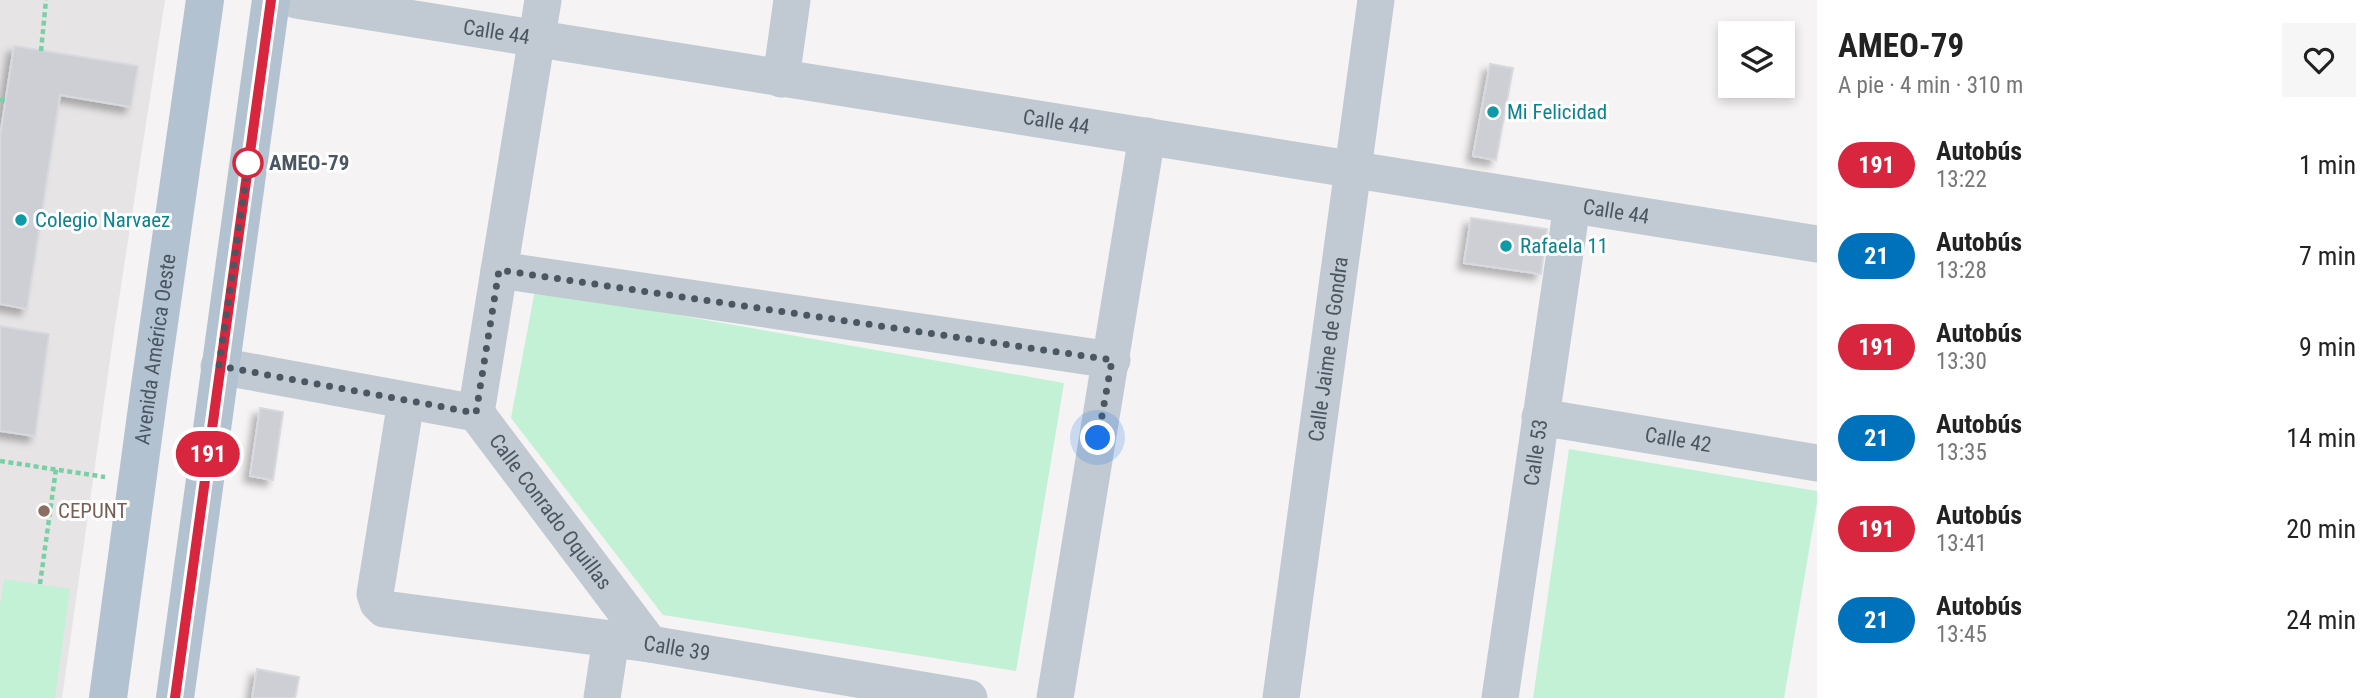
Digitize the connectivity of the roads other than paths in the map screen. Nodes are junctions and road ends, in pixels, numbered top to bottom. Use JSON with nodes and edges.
{"nodes":[{"id":1,"x":205,"y":0,"type":"edge"},
{"id":2,"x":271,"y":0,"type":"edge"},
{"id":3,"x":296,"y":0,"type":"edge"},
{"id":4,"x":543,"y":0,"type":"edge"},
{"id":5,"x":792,"y":0,"type":"edge"},
{"id":6,"x":1376,"y":0,"type":"edge"},
{"id":7,"x":536,"y":40,"type":"junction"},
{"id":8,"x":781,"y":79,"type":"junction"},
{"id":9,"x":1147,"y":136,"type":"junction"},
{"id":10,"x":1354,"y":170,"type":"junction"},
{"id":11,"x":1572,"y":205,"type":"junction"},
{"id":12,"x":1817,"y":244,"type":"edge"},
{"id":13,"x":499,"y":270,"type":"junction"},
{"id":14,"x":1112,"y":360,"type":"junction"},
{"id":15,"x":219,"y":366,"type":"junction"},
{"id":16,"x":406,"y":401,"type":"junction"},
{"id":17,"x":476,"y":413,"type":"junction"},
{"id":18,"x":1540,"y":416,"type":"junction"},
{"id":19,"x":1817,"y":463,"type":"edge"},
{"id":20,"x":611,"y":639,"type":"junction"},
{"id":21,"x":650,"y":644,"type":"junction"},
{"id":22,"x":108,"y":698,"type":"edge"},
{"id":23,"x":175,"y":698,"type":"edge"},
{"id":24,"x":602,"y":698,"type":"edge"},
{"id":25,"x":969,"y":698,"type":"edge"},
{"id":26,"x":1055,"y":698,"type":"edge"},
{"id":27,"x":1281,"y":698,"type":"edge"},
{"id":28,"x":1500,"y":698,"type":"edge"}],
"edges":[{"from":1,"to":22,"type":"main road","name":"Avenida América Oeste"},
{"from":2,"to":15,"type":"main road"},
{"from":3,"to":7,"type":"street","name":"Calle 44"},
{"from":4,"to":7,"type":"street","name":"Calle Conrado Oquillas"},
{"from":5,"to":8,"type":"street"},
{"from":6,"to":10,"type":"street","name":"Calle Jaime de Gondra"},
{"from":7,"to":8,"type":"street","name":"Calle 44"},
{"from":7,"to":13,"type":"street","name":"Calle Conrado Oquillas"},
{"from":8,"to":9,"type":"street","name":"Calle 44"},
{"from":9,"to":10,"type":"street","name":"Calle 44"},
{"from":9,"to":14,"type":"street"},
{"from":10,"to":11,"type":"street","name":"Calle 44"},
{"from":10,"to":27,"type":"street","name":"Calle Jaime de Gondra"},
{"from":11,"to":12,"type":"street","name":"Calle 44"},
{"from":11,"to":18,"type":"street","name":"Calle 53"},
{"from":13,"to":14,"type":"street"},
{"from":13,"to":17,"type":"street","name":"Calle Conrado Oquillas"},
{"from":14,"to":26,"type":"street"},
{"from":15,"to":16,"type":"street"},
{"from":15,"to":23,"type":"main road"},
{"from":16,"to":17,"type":"street"},
{"from":16,"to":20,"type":"street","name":"Calle 39"},
{"from":17,"to":21,"type":"street","name":"Calle Conrado Oquillas"},
{"from":18,"to":19,"type":"street","name":"Calle 42"},
{"from":18,"to":28,"type":"street","name":"Calle 53"},
{"from":20,"to":21,"type":"street","name":"Calle 39"},
{"from":20,"to":24,"type":"street"},
{"from":21,"to":25,"type":"street","name":"Calle 39"}]}
